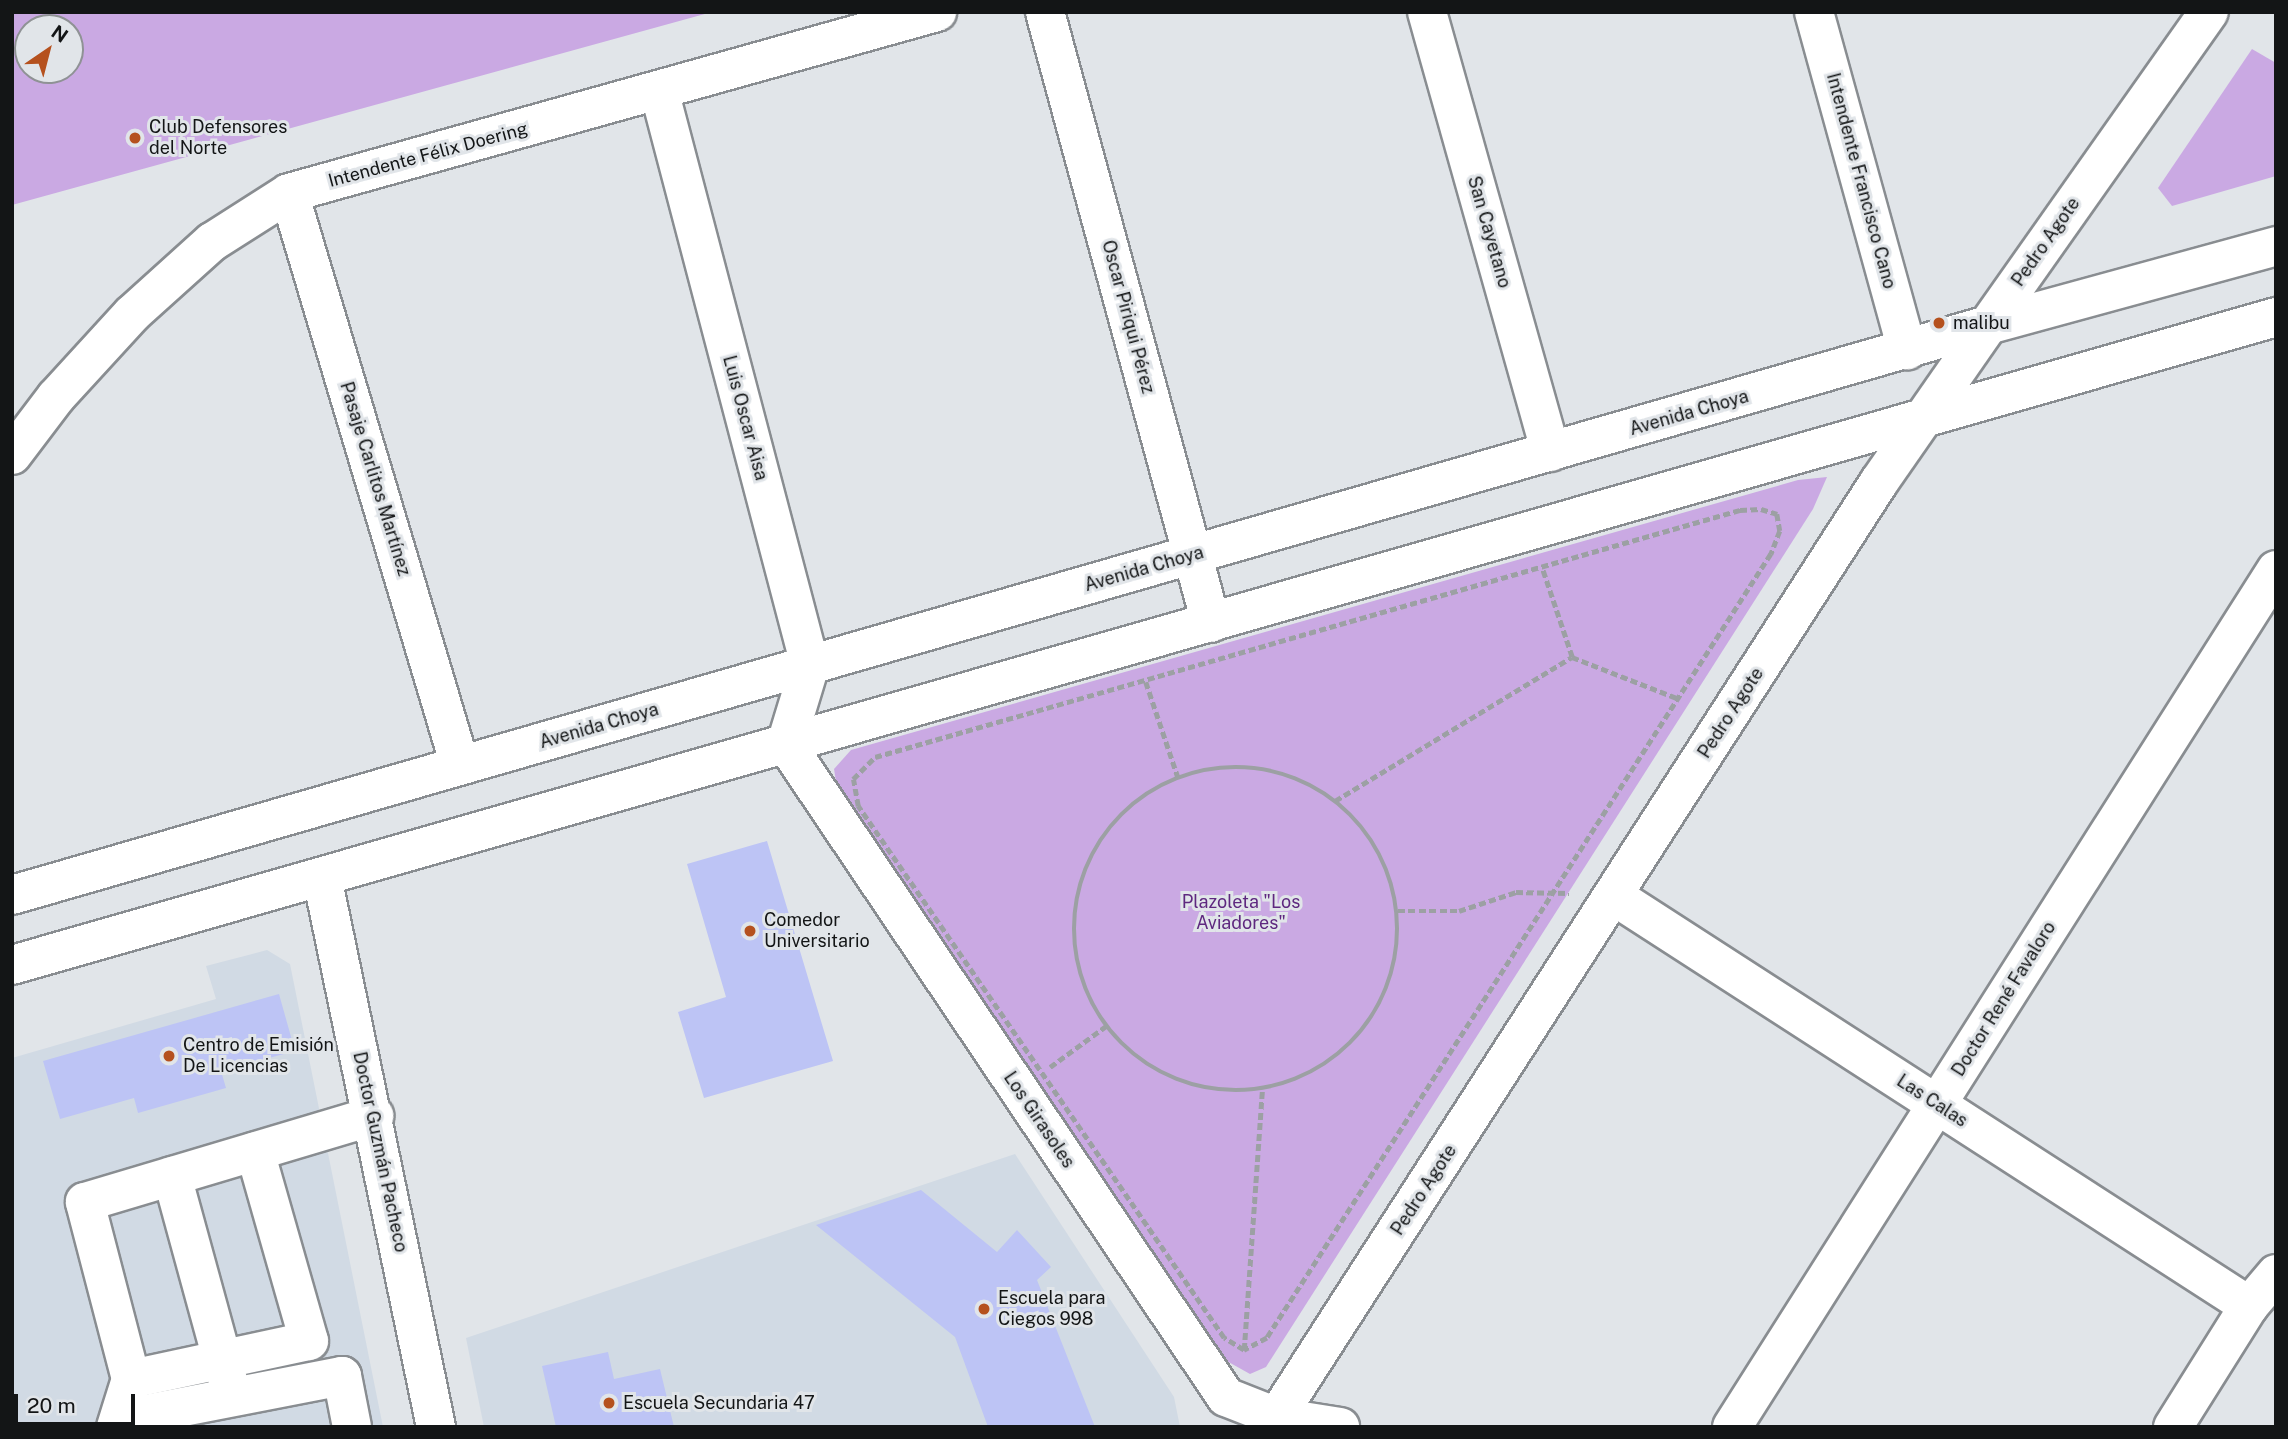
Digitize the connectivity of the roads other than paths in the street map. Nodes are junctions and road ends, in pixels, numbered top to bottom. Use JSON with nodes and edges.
{"nodes":[{"id":1,"x":937,"y":12,"type":"edge"},
{"id":2,"x":1045,"y":12,"type":"edge"},
{"id":3,"x":1427,"y":12,"type":"edge"},
{"id":4,"x":1814,"y":12,"type":"edge"},
{"id":5,"x":2209,"y":12,"type":"edge"},
{"id":6,"x":659,"y":90,"type":"junction"},
{"id":7,"x":289,"y":193,"type":"junction"},
{"id":8,"x":2276,"y":246,"type":"edge"},
{"id":9,"x":2276,"y":317,"type":"edge"},
{"id":10,"x":1987,"y":325,"type":"junction"},
{"id":11,"x":1907,"y":350,"type":"junction"},
{"id":12,"x":1924,"y":418,"type":"junction"},
{"id":13,"x":1551,"y":452,"type":"junction"},
{"id":14,"x":12,"y":455,"type":"edge"},
{"id":15,"x":1193,"y":555,"type":"junction"},
{"id":16,"x":2276,"y":570,"type":"edge"},
{"id":17,"x":1211,"y":623,"type":"junction"},
{"id":18,"x":810,"y":665,"type":"junction"},
{"id":19,"x":786,"y":744,"type":"junction"},
{"id":20,"x":460,"y":765,"type":"junction"},
{"id":21,"x":322,"y":877,"type":"junction"},
{"id":22,"x":12,"y":894,"type":"edge"},
{"id":23,"x":1614,"y":896,"type":"junction"},
{"id":24,"x":12,"y":965,"type":"edge"},
{"id":25,"x":1937,"y":1104,"type":"junction"},
{"id":26,"x":374,"y":1116,"type":"junction"},
{"id":27,"x":255,"y":1152,"type":"junction"},
{"id":28,"x":173,"y":1176,"type":"junction"},
{"id":29,"x":2276,"y":1273,"type":"edge"},
{"id":30,"x":2249,"y":1306,"type":"junction"},
{"id":31,"x":219,"y":1360,"type":"junction"},
{"id":32,"x":131,"y":1379,"type":"junction"},
{"id":33,"x":233,"y":1397,"type":"junction"},
{"id":34,"x":1274,"y":1422,"type":"edge"},
{"id":35,"x":117,"y":1427,"type":"edge"},
{"id":36,"x":352,"y":1427,"type":"edge"},
{"id":37,"x":436,"y":1427,"type":"edge"},
{"id":38,"x":1340,"y":1427,"type":"edge"},
{"id":39,"x":1732,"y":1427,"type":"edge"},
{"id":40,"x":2173,"y":1427,"type":"edge"}],
"edges":[{"from":1,"to":6,"type":"street","name":"Intendente Félix Doering"},
{"from":2,"to":15,"type":"street","name":"Oscar Piriqui Pérez"},
{"from":3,"to":13,"type":"street","name":"San Cayetano"},
{"from":4,"to":11,"type":"street","name":"Intendente Francisco Cano"},
{"from":5,"to":10,"type":"street","name":"Pedro Agote"},
{"from":6,"to":7,"type":"street","name":"Intendente Félix Doering"},
{"from":6,"to":18,"type":"street","name":"Luis Oscar Aisa"},
{"from":7,"to":14,"type":"street","name":"Intendente Félix Doering"},
{"from":7,"to":20,"type":"street","name":"Pasaje Carlitos Martínez"},
{"from":8,"to":10,"type":"street","name":"Avenida Choya"},
{"from":9,"to":12,"type":"street"},
{"from":10,"to":11,"type":"street","name":"Avenida Choya"},
{"from":10,"to":12,"type":"street","name":"Pedro Agote"},
{"from":11,"to":13,"type":"street","name":"Avenida Choya"},
{"from":12,"to":17,"type":"street"},
{"from":12,"to":23,"type":"street","name":"Pedro Agote"},
{"from":13,"to":15,"type":"street","name":"Avenida Choya"},
{"from":15,"to":17,"type":"street","name":"Oscar Piriqui Pérez"},
{"from":15,"to":18,"type":"street","name":"Avenida Choya"},
{"from":16,"to":25,"type":"street","name":"Doctor René Favaloro"},
{"from":17,"to":19,"type":"street"},
{"from":18,"to":19,"type":"street"},
{"from":18,"to":20,"type":"street","name":"Avenida Choya"},
{"from":19,"to":21,"type":"street"},
{"from":19,"to":34,"type":"street","name":"Los Girasoles"},
{"from":20,"to":22,"type":"street","name":"Avenida Choya"},
{"from":21,"to":24,"type":"street"},
{"from":21,"to":26,"type":"street","name":"Doctor Guzmán Pacheco"},
{"from":23,"to":25,"type":"street","name":"Las Calas"},
{"from":23,"to":34,"type":"street","name":"Pedro Agote"},
{"from":25,"to":30,"type":"street","name":"Las Calas"},
{"from":25,"to":39,"type":"street","name":"Doctor René Favaloro"},
{"from":26,"to":27,"type":"street"},
{"from":26,"to":37,"type":"street","name":"Doctor Guzmán Pacheco"},
{"from":27,"to":28,"type":"street"},
{"from":27,"to":31,"type":"street"},
{"from":28,"to":31,"type":"street"},
{"from":28,"to":32,"type":"street"},
{"from":29,"to":30,"type":"street"},
{"from":30,"to":40,"type":"street"},
{"from":31,"to":32,"type":"street"},
{"from":31,"to":33,"type":"street"},
{"from":32,"to":35,"type":"street"},
{"from":33,"to":35,"type":"street"},
{"from":33,"to":36,"type":"street"},
{"from":34,"to":38,"type":"street","name":"Los Girasoles"}]}
